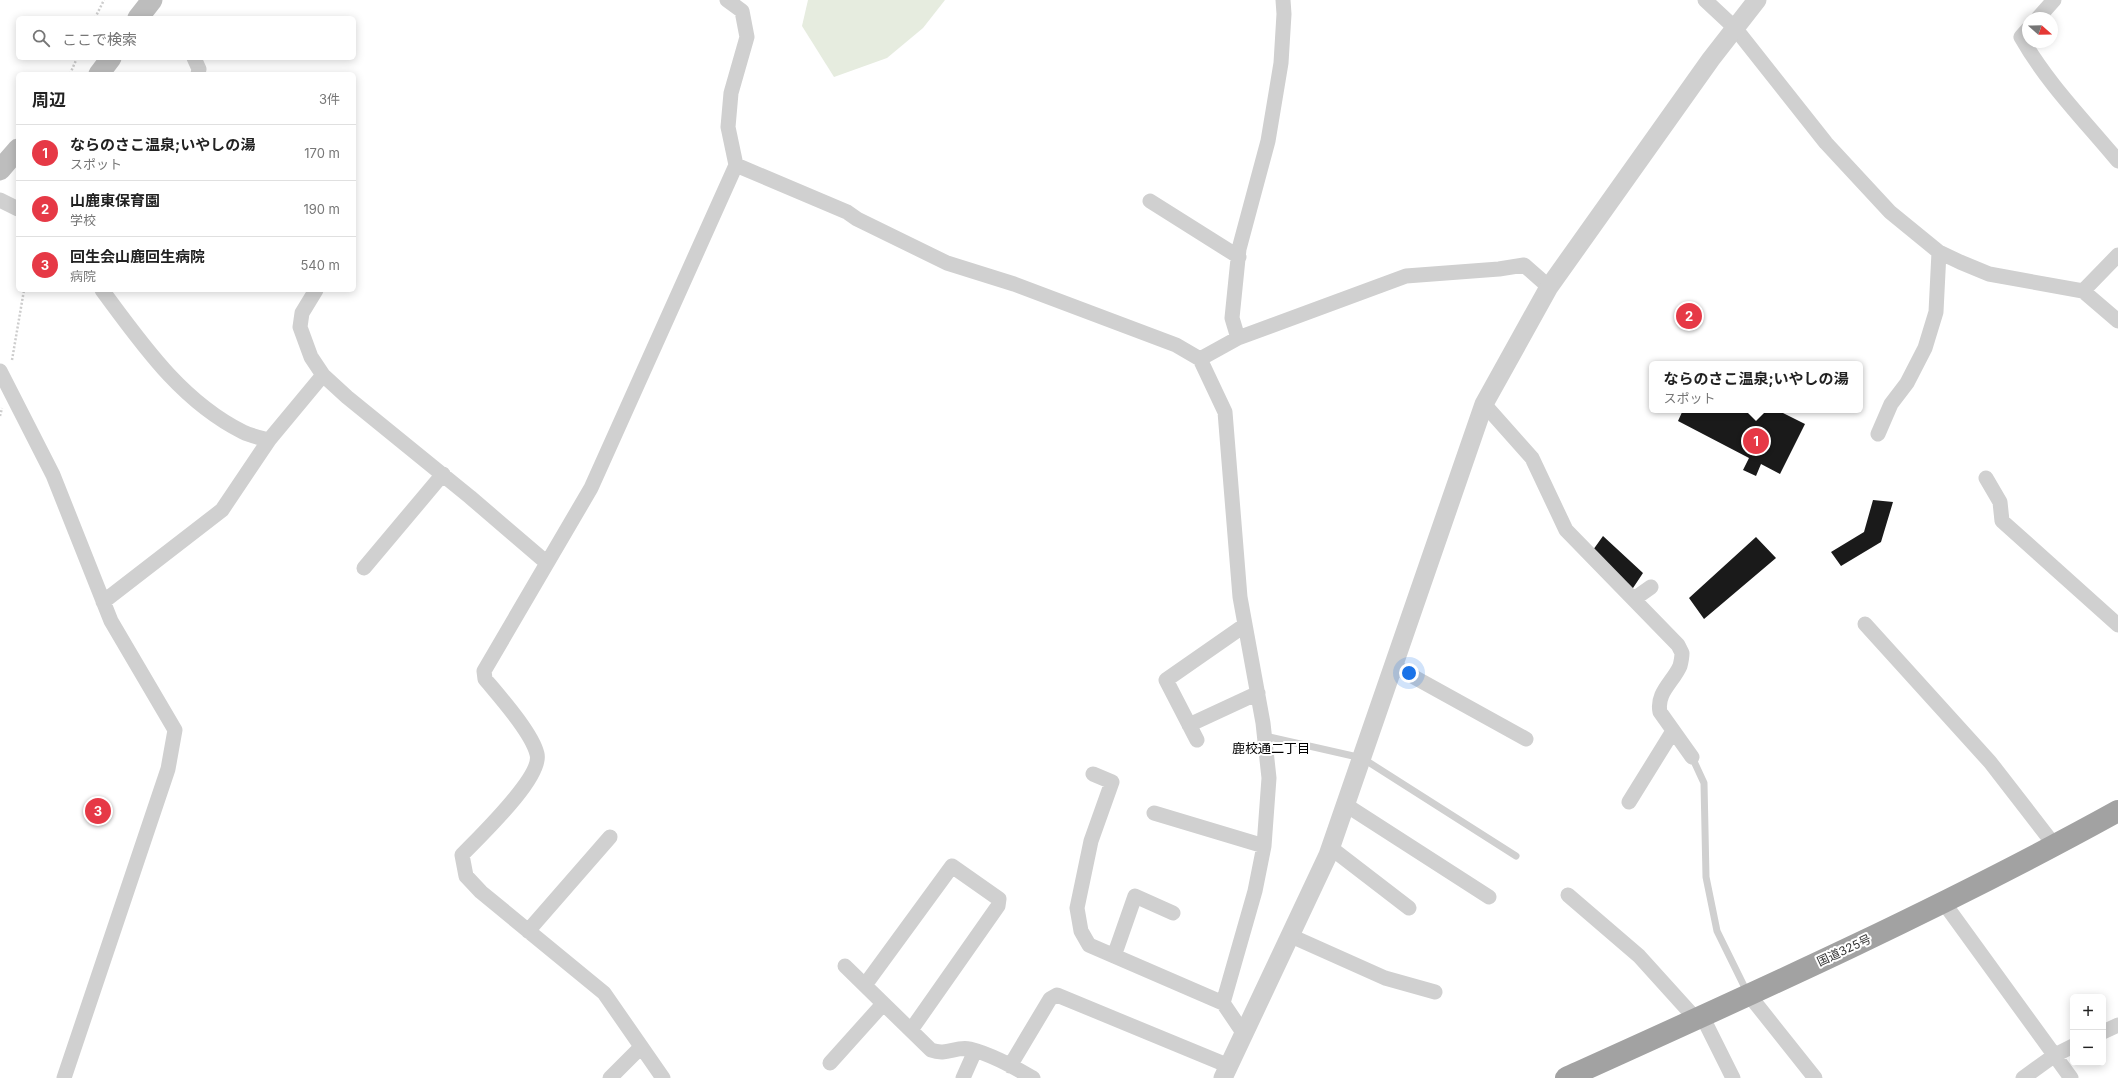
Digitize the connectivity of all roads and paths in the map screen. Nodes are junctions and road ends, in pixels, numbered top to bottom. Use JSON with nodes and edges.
{"nodes":[{"id":1,"x":104,"y":0,"type":"edge"},
{"id":2,"x":152,"y":0,"type":"edge"},
{"id":3,"x":727,"y":0,"type":"edge"},
{"id":4,"x":1283,"y":0,"type":"edge"},
{"id":5,"x":1705,"y":0,"type":"edge"},
{"id":6,"x":1757,"y":0,"type":"edge"},
{"id":7,"x":2054,"y":0,"type":"edge"},
{"id":8,"x":2043,"y":12,"type":"edge"},
{"id":9,"x":96,"y":16,"type":"edge"},
{"id":10,"x":140,"y":16,"type":"edge"},
{"id":11,"x":1735,"y":28,"type":"junction"},
{"id":12,"x":2028,"y":48,"type":"edge"},
{"id":13,"x":77,"y":60,"type":"edge"},
{"id":14,"x":110,"y":60,"type":"edge"},
{"id":15,"x":195,"y":60,"type":"edge"},
{"id":16,"x":71,"y":72,"type":"edge"},
{"id":17,"x":100,"y":72,"type":"edge"},
{"id":18,"x":198,"y":72,"type":"edge"},
{"id":19,"x":16,"y":151,"type":"edge"},
{"id":20,"x":2118,"y":160,"type":"edge"},
{"id":21,"x":736,"y":166,"type":"junction"},
{"id":22,"x":0,"y":170,"type":"edge"},
{"id":23,"x":0,"y":200,"type":"edge"},
{"id":24,"x":1150,"y":201,"type":"dead end"},
{"id":25,"x":16,"y":208,"type":"edge"},
{"id":26,"x":1940,"y":252,"type":"junction"},
{"id":27,"x":2118,"y":255,"type":"edge"},
{"id":28,"x":1239,"y":257,"type":"junction"},
{"id":29,"x":1549,"y":287,"type":"junction"},
{"id":30,"x":2084,"y":291,"type":"junction"},
{"id":31,"x":24,"y":292,"type":"edge"},
{"id":32,"x":103,"y":292,"type":"edge"},
{"id":33,"x":315,"y":292,"type":"edge"},
{"id":34,"x":2118,"y":321,"type":"edge"},
{"id":35,"x":1238,"y":338,"type":"junction"},
{"id":36,"x":1200,"y":359,"type":"junction"},
{"id":37,"x":0,"y":371,"type":"edge"},
{"id":38,"x":323,"y":375,"type":"junction"},
{"id":39,"x":7,"y":388,"type":"junction"},
{"id":40,"x":1484,"y":404,"type":"junction"},
{"id":41,"x":0,"y":416,"type":"edge"},
{"id":42,"x":1878,"y":434,"type":"dead end"},
{"id":43,"x":269,"y":440,"type":"junction"},
{"id":44,"x":443,"y":474,"type":"junction"},
{"id":45,"x":1986,"y":478,"type":"dead end"},
{"id":46,"x":547,"y":563,"type":"junction"},
{"id":47,"x":364,"y":568,"type":"dead end"},
{"id":48,"x":1651,"y":587,"type":"dead end"},
{"id":49,"x":1634,"y":600,"type":"junction"},
{"id":50,"x":103,"y":602,"type":"junction"},
{"id":51,"x":1865,"y":624,"type":"dead end"},
{"id":52,"x":1245,"y":625,"type":"junction"},
{"id":53,"x":2118,"y":625,"type":"edge"},
{"id":54,"x":1394,"y":666,"type":"junction"},
{"id":55,"x":1258,"y":693,"type":"junction"},
{"id":56,"x":1189,"y":725,"type":"junction"},
{"id":57,"x":1673,"y":731,"type":"junction"},
{"id":58,"x":1265,"y":736,"type":"junction"},
{"id":59,"x":1526,"y":739,"type":"dead end"},
{"id":60,"x":1197,"y":740,"type":"dead end"},
{"id":61,"x":1692,"y":757,"type":"joint"},
{"id":62,"x":1362,"y":758,"type":"junction"},
{"id":63,"x":1093,"y":774,"type":"dead end"},
{"id":64,"x":1629,"y":802,"type":"dead end"},
{"id":65,"x":1346,"y":805,"type":"junction"},
{"id":66,"x":2118,"y":811,"type":"edge"},
{"id":67,"x":1154,"y":813,"type":"dead end"},
{"id":68,"x":610,"y":837,"type":"dead end"},
{"id":69,"x":1264,"y":846,"type":"junction"},
{"id":70,"x":2055,"y":846,"type":"junction"},
{"id":71,"x":1331,"y":848,"type":"junction"},
{"id":72,"x":1516,"y":856,"type":"dead end"},
{"id":73,"x":1568,"y":895,"type":"dead end"},
{"id":74,"x":1489,"y":897,"type":"dead end"},
{"id":75,"x":1944,"y":903,"type":"junction"},
{"id":76,"x":1409,"y":908,"type":"dead end"},
{"id":77,"x":1173,"y":913,"type":"dead end"},
{"id":78,"x":528,"y":931,"type":"junction"},
{"id":79,"x":1291,"y":936,"type":"junction"},
{"id":80,"x":1114,"y":956,"type":"junction"},
{"id":81,"x":845,"y":966,"type":"dead end"},
{"id":82,"x":865,"y":985,"type":"junction"},
{"id":83,"x":1435,"y":992,"type":"dead end"},
{"id":84,"x":1749,"y":995,"type":"junction"},
{"id":85,"x":1223,"y":1003,"type":"junction"},
{"id":86,"x":883,"y":1004,"type":"junction"},
{"id":87,"x":1699,"y":1017,"type":"junction"},
{"id":88,"x":2118,"y":1026,"type":"edge"},
{"id":89,"x":911,"y":1030,"type":"junction"},
{"id":90,"x":2106,"y":1031,"type":"edge"},
{"id":91,"x":1244,"y":1034,"type":"junction"},
{"id":92,"x":641,"y":1046,"type":"junction"},
{"id":93,"x":2070,"y":1048,"type":"edge"},
{"id":94,"x":975,"y":1051,"type":"junction"},
{"id":95,"x":2055,"y":1055,"type":"junction"},
{"id":96,"x":830,"y":1064,"type":"dead end"},
{"id":97,"x":1010,"y":1066,"type":"junction"},
{"id":98,"x":1226,"y":1072,"type":"edge"},
{"id":99,"x":1581,"y":1075,"type":"edge"},
{"id":100,"x":64,"y":1078,"type":"edge"},
{"id":101,"x":610,"y":1078,"type":"edge"},
{"id":102,"x":663,"y":1078,"type":"edge"},
{"id":103,"x":963,"y":1078,"type":"edge"},
{"id":104,"x":1033,"y":1078,"type":"edge"},
{"id":105,"x":1733,"y":1078,"type":"edge"},
{"id":106,"x":1815,"y":1078,"type":"edge"},
{"id":107,"x":2023,"y":1078,"type":"edge"},
{"id":108,"x":2072,"y":1078,"type":"edge"}],
"edges":[{"from":1,"to":9,"type":"path"},
{"from":2,"to":10,"type":"main road"},
{"from":3,"to":21,"type":"street"},
{"from":4,"to":28,"type":"street"},
{"from":5,"to":11,"type":"street"},
{"from":6,"to":11,"type":"street"},
{"from":7,"to":8,"type":"street"},
{"from":11,"to":26,"type":"street"},
{"from":11,"to":29,"type":"street"},
{"from":12,"to":20,"type":"street"},
{"from":13,"to":16,"type":"path"},
{"from":14,"to":17,"type":"main road"},
{"from":15,"to":18,"type":"street"},
{"from":19,"to":22,"type":"main road"},
{"from":21,"to":36,"type":"street"},
{"from":21,"to":46,"type":"street"},
{"from":23,"to":25,"type":"street"},
{"from":24,"to":28,"type":"street"},
{"from":26,"to":30,"type":"street"},
{"from":26,"to":42,"type":"street"},
{"from":27,"to":30,"type":"street"},
{"from":28,"to":35,"type":"street"},
{"from":29,"to":35,"type":"street"},
{"from":29,"to":40,"type":"street"},
{"from":30,"to":34,"type":"street"},
{"from":31,"to":39,"type":"path"},
{"from":32,"to":43,"type":"street"},
{"from":33,"to":38,"type":"street"},
{"from":35,"to":36,"type":"street"},
{"from":36,"to":52,"type":"street"},
{"from":37,"to":39,"type":"street"},
{"from":38,"to":43,"type":"street"},
{"from":38,"to":44,"type":"street"},
{"from":39,"to":41,"type":"path"},
{"from":39,"to":50,"type":"street"},
{"from":40,"to":49,"type":"street"},
{"from":40,"to":54,"type":"street"},
{"from":43,"to":50,"type":"street"},
{"from":44,"to":46,"type":"street"},
{"from":44,"to":47,"type":"street"},
{"from":45,"to":53,"type":"street"},
{"from":46,"to":78,"type":"street"},
{"from":48,"to":49,"type":"street"},
{"from":49,"to":57,"type":"street"},
{"from":50,"to":100,"type":"street"},
{"from":51,"to":70,"type":"street"},
{"from":52,"to":55,"type":"street"},
{"from":52,"to":56,"type":"street"},
{"from":54,"to":59,"type":"street"},
{"from":54,"to":62,"type":"street"},
{"from":55,"to":56,"type":"street"},
{"from":55,"to":58,"type":"street"},
{"from":56,"to":60,"type":"street"},
{"from":57,"to":61,"type":"street"},
{"from":57,"to":64,"type":"street"},
{"from":58,"to":62,"type":"lane"},
{"from":58,"to":69,"type":"street"},
{"from":61,"to":84,"type":"lane"},
{"from":62,"to":65,"type":"street"},
{"from":62,"to":72,"type":"lane"},
{"from":63,"to":80,"type":"street"},
{"from":65,"to":71,"type":"street"},
{"from":65,"to":74,"type":"street"},
{"from":66,"to":70,"type":"highway","name":"国道325号"},
{"from":67,"to":69,"type":"street"},
{"from":68,"to":78,"type":"street"},
{"from":69,"to":85,"type":"street"},
{"from":70,"to":75,"type":"highway","name":"国道325号"},
{"from":71,"to":76,"type":"street"},
{"from":71,"to":79,"type":"street"},
{"from":73,"to":87,"type":"street"},
{"from":75,"to":84,"type":"highway","name":"国道325号"},
{"from":75,"to":95,"type":"street"},
{"from":77,"to":80,"type":"street"},
{"from":78,"to":92,"type":"street"},
{"from":79,"to":83,"type":"street"},
{"from":79,"to":91,"type":"street"},
{"from":80,"to":85,"type":"street"},
{"from":81,"to":82,"type":"street"},
{"from":82,"to":86,"type":"street"},
{"from":82,"to":89,"type":"street"},
{"from":84,"to":87,"type":"highway","name":"国道325号"},
{"from":84,"to":106,"type":"street"},
{"from":85,"to":91,"type":"street"},
{"from":86,"to":89,"type":"street"},
{"from":86,"to":96,"type":"street"},
{"from":87,"to":99,"type":"highway","name":"国道325号"},
{"from":87,"to":105,"type":"street"},
{"from":88,"to":90,"type":"street"},
{"from":89,"to":94,"type":"street"},
{"from":91,"to":98,"type":"street"},
{"from":92,"to":101,"type":"street"},
{"from":92,"to":102,"type":"street"},
{"from":93,"to":95,"type":"street"},
{"from":94,"to":97,"type":"street"},
{"from":94,"to":103,"type":"street"},
{"from":95,"to":107,"type":"street"},
{"from":95,"to":108,"type":"street"},
{"from":97,"to":98,"type":"street"},
{"from":97,"to":104,"type":"street"}]}
